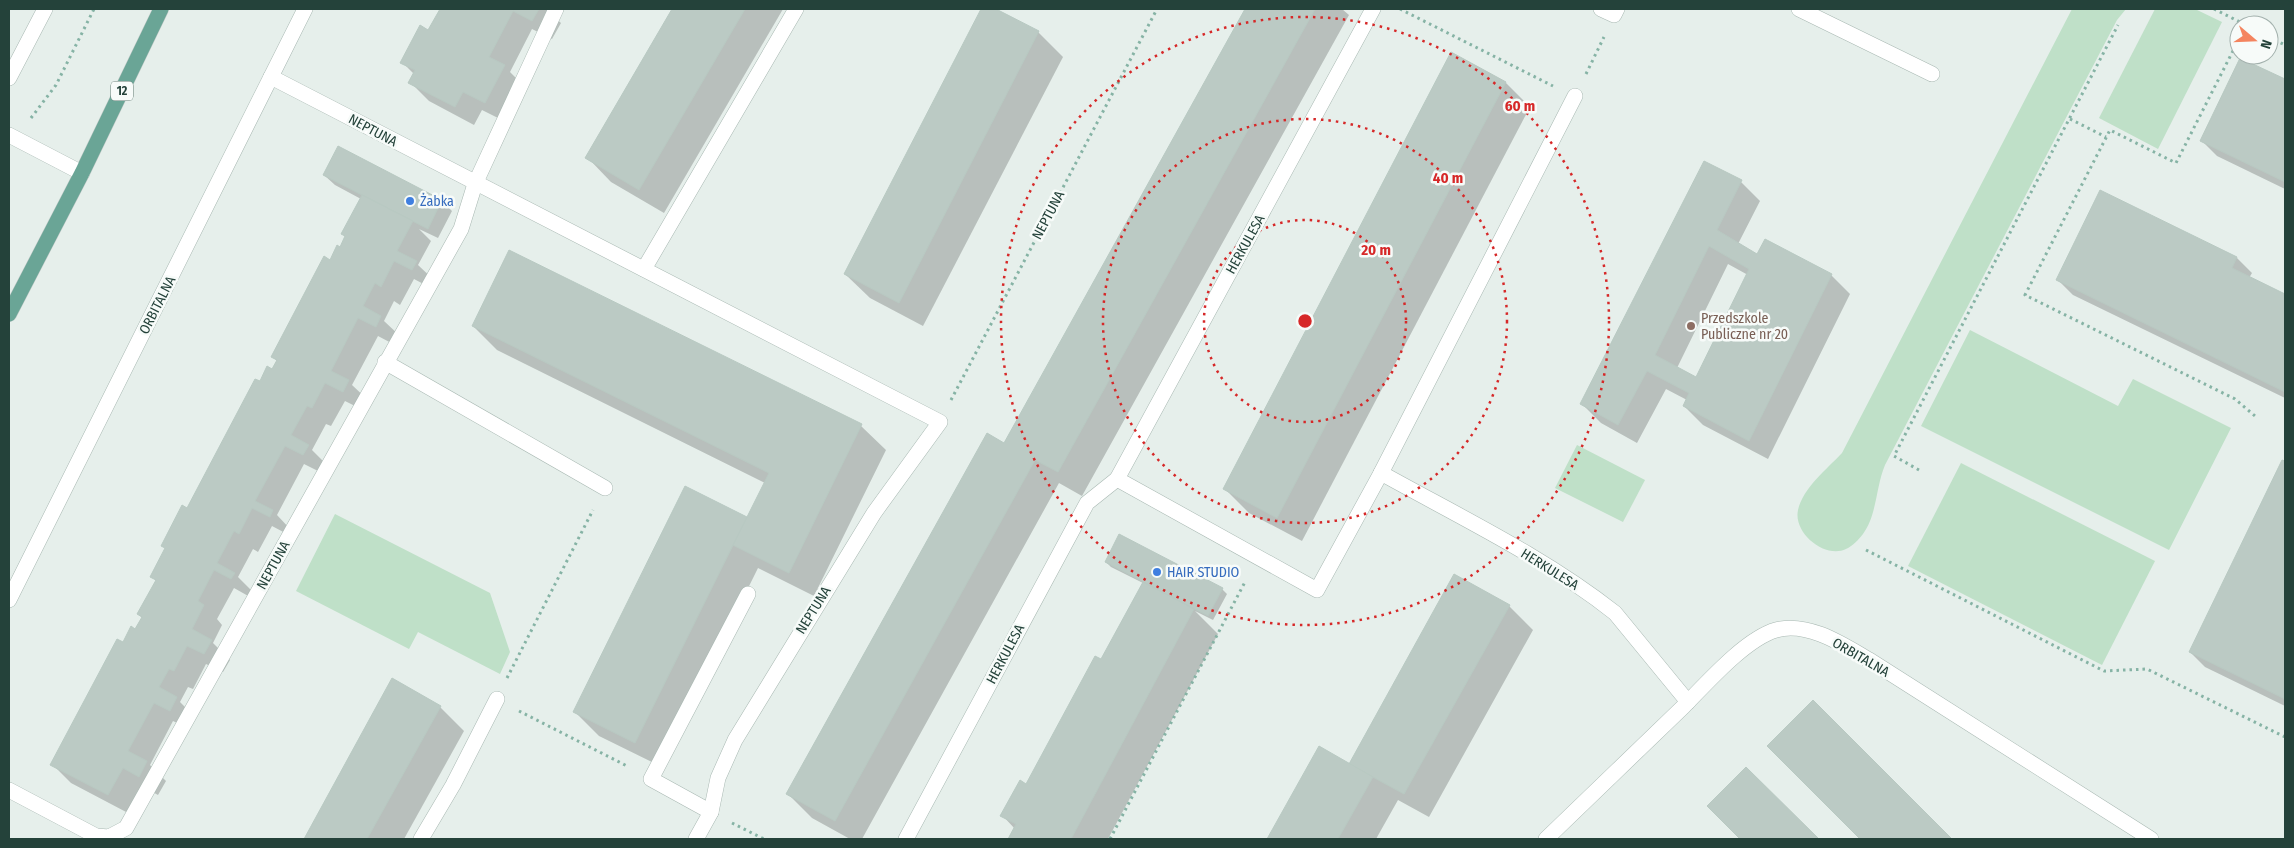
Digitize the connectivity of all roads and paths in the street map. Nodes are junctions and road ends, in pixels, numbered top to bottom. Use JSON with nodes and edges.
{"nodes":[{"id":1,"x":45,"y":9,"type":"edge"},
{"id":2,"x":94,"y":9,"type":"edge"},
{"id":3,"x":161,"y":9,"type":"edge"},
{"id":4,"x":305,"y":9,"type":"edge"},
{"id":5,"x":556,"y":9,"type":"edge"},
{"id":6,"x":796,"y":9,"type":"edge"},
{"id":7,"x":1156,"y":9,"type":"edge"},
{"id":8,"x":1373,"y":9,"type":"edge"},
{"id":9,"x":1400,"y":9,"type":"edge"},
{"id":10,"x":1799,"y":9,"type":"edge"},
{"id":11,"x":2214,"y":9,"type":"edge"},
{"id":12,"x":1611,"y":11,"type":"edge"},
{"id":13,"x":2229,"y":16,"type":"edge"},
{"id":14,"x":2118,"y":25,"type":"dead end"},
{"id":15,"x":2229,"y":60,"type":"edge"},
{"id":16,"x":1932,"y":74,"type":"dead end"},
{"id":17,"x":271,"y":77,"type":"junction"},
{"id":18,"x":9,"y":78,"type":"edge"},
{"id":19,"x":1575,"y":96,"type":"junction"},
{"id":20,"x":2070,"y":119,"type":"junction"},
{"id":21,"x":27,"y":123,"type":"dead end"},
{"id":22,"x":9,"y":135,"type":"edge"},
{"id":23,"x":2106,"y":137,"type":"junction"},
{"id":24,"x":82,"y":173,"type":"junction"},
{"id":25,"x":475,"y":184,"type":"junction"},
{"id":26,"x":644,"y":269,"type":"junction"},
{"id":27,"x":9,"y":314,"type":"edge"},
{"id":28,"x":385,"y":362,"type":"junction"},
{"id":29,"x":2255,"y":416,"type":"dead end"},
{"id":30,"x":940,"y":422,"type":"junction"},
{"id":31,"x":1919,"y":470,"type":"dead end"},
{"id":32,"x":1381,"y":472,"type":"junction"},
{"id":33,"x":1117,"y":479,"type":"junction"},
{"id":34,"x":605,"y":488,"type":"joint"},
{"id":35,"x":1866,"y":550,"type":"dead end"},
{"id":36,"x":1258,"y":557,"type":"junction"},
{"id":37,"x":748,"y":594,"type":"dead end"},
{"id":38,"x":9,"y":600,"type":"edge"},
{"id":39,"x":497,"y":699,"type":"junction"},
{"id":40,"x":1688,"y":702,"type":"junction"},
{"id":41,"x":2285,"y":737,"type":"edge"},
{"id":42,"x":651,"y":779,"type":"junction"},
{"id":43,"x":9,"y":790,"type":"edge"},
{"id":44,"x":711,"y":812,"type":"junction"},
{"id":45,"x":421,"y":839,"type":"edge"},
{"id":46,"x":696,"y":839,"type":"edge"},
{"id":47,"x":764,"y":839,"type":"edge"},
{"id":48,"x":906,"y":839,"type":"edge"},
{"id":49,"x":1110,"y":839,"type":"edge"},
{"id":50,"x":1546,"y":839,"type":"edge"},
{"id":51,"x":2151,"y":839,"type":"edge"}],
"edges":[{"from":1,"to":18,"type":"street"},
{"from":2,"to":21,"type":"path"},
{"from":3,"to":24,"type":"main road","number":"12"},
{"from":4,"to":17,"type":"street","name":"ORBITALNA"},
{"from":5,"to":25,"type":"street","name":"NEPTUNA"},
{"from":6,"to":26,"type":"street"},
{"from":7,"to":30,"type":"path","name":"NEPTUNA"},
{"from":8,"to":33,"type":"street","name":"HERKULESA"},
{"from":9,"to":19,"type":"path"},
{"from":10,"to":16,"type":"street"},
{"from":11,"to":13,"type":"path"},
{"from":12,"to":19,"type":"path"},
{"from":14,"to":20,"type":"path"},
{"from":15,"to":23,"type":"path"},
{"from":17,"to":25,"type":"street","name":"NEPTUNA"},
{"from":17,"to":38,"type":"street","name":"ORBITALNA"},
{"from":19,"to":32,"type":"street"},
{"from":20,"to":23,"type":"path"},
{"from":20,"to":31,"type":"path"},
{"from":22,"to":24,"type":"street"},
{"from":23,"to":29,"type":"path"},
{"from":24,"to":27,"type":"main road","number":"12"},
{"from":25,"to":26,"type":"street","name":"NEPTUNA"},
{"from":25,"to":28,"type":"street","name":"NEPTUNA"},
{"from":26,"to":30,"type":"street","name":"NEPTUNA"},
{"from":28,"to":34,"type":"street"},
{"from":28,"to":43,"type":"street","name":"NEPTUNA"},
{"from":30,"to":44,"type":"street","name":"NEPTUNA"},
{"from":32,"to":36,"type":"street"},
{"from":32,"to":40,"type":"street","name":"HERKULESA"},
{"from":33,"to":36,"type":"street"},
{"from":33,"to":48,"type":"street","name":"HERKULESA"},
{"from":34,"to":39,"type":"path"},
{"from":35,"to":41,"type":"path"},
{"from":36,"to":49,"type":"path"},
{"from":37,"to":42,"type":"street"},
{"from":39,"to":42,"type":"path"},
{"from":39,"to":45,"type":"street"},
{"from":40,"to":50,"type":"street","name":"ORBITALNA"},
{"from":40,"to":51,"type":"street","name":"ORBITALNA"},
{"from":42,"to":44,"type":"street"},
{"from":44,"to":46,"type":"street","name":"NEPTUNA"},
{"from":44,"to":47,"type":"path"}]}
